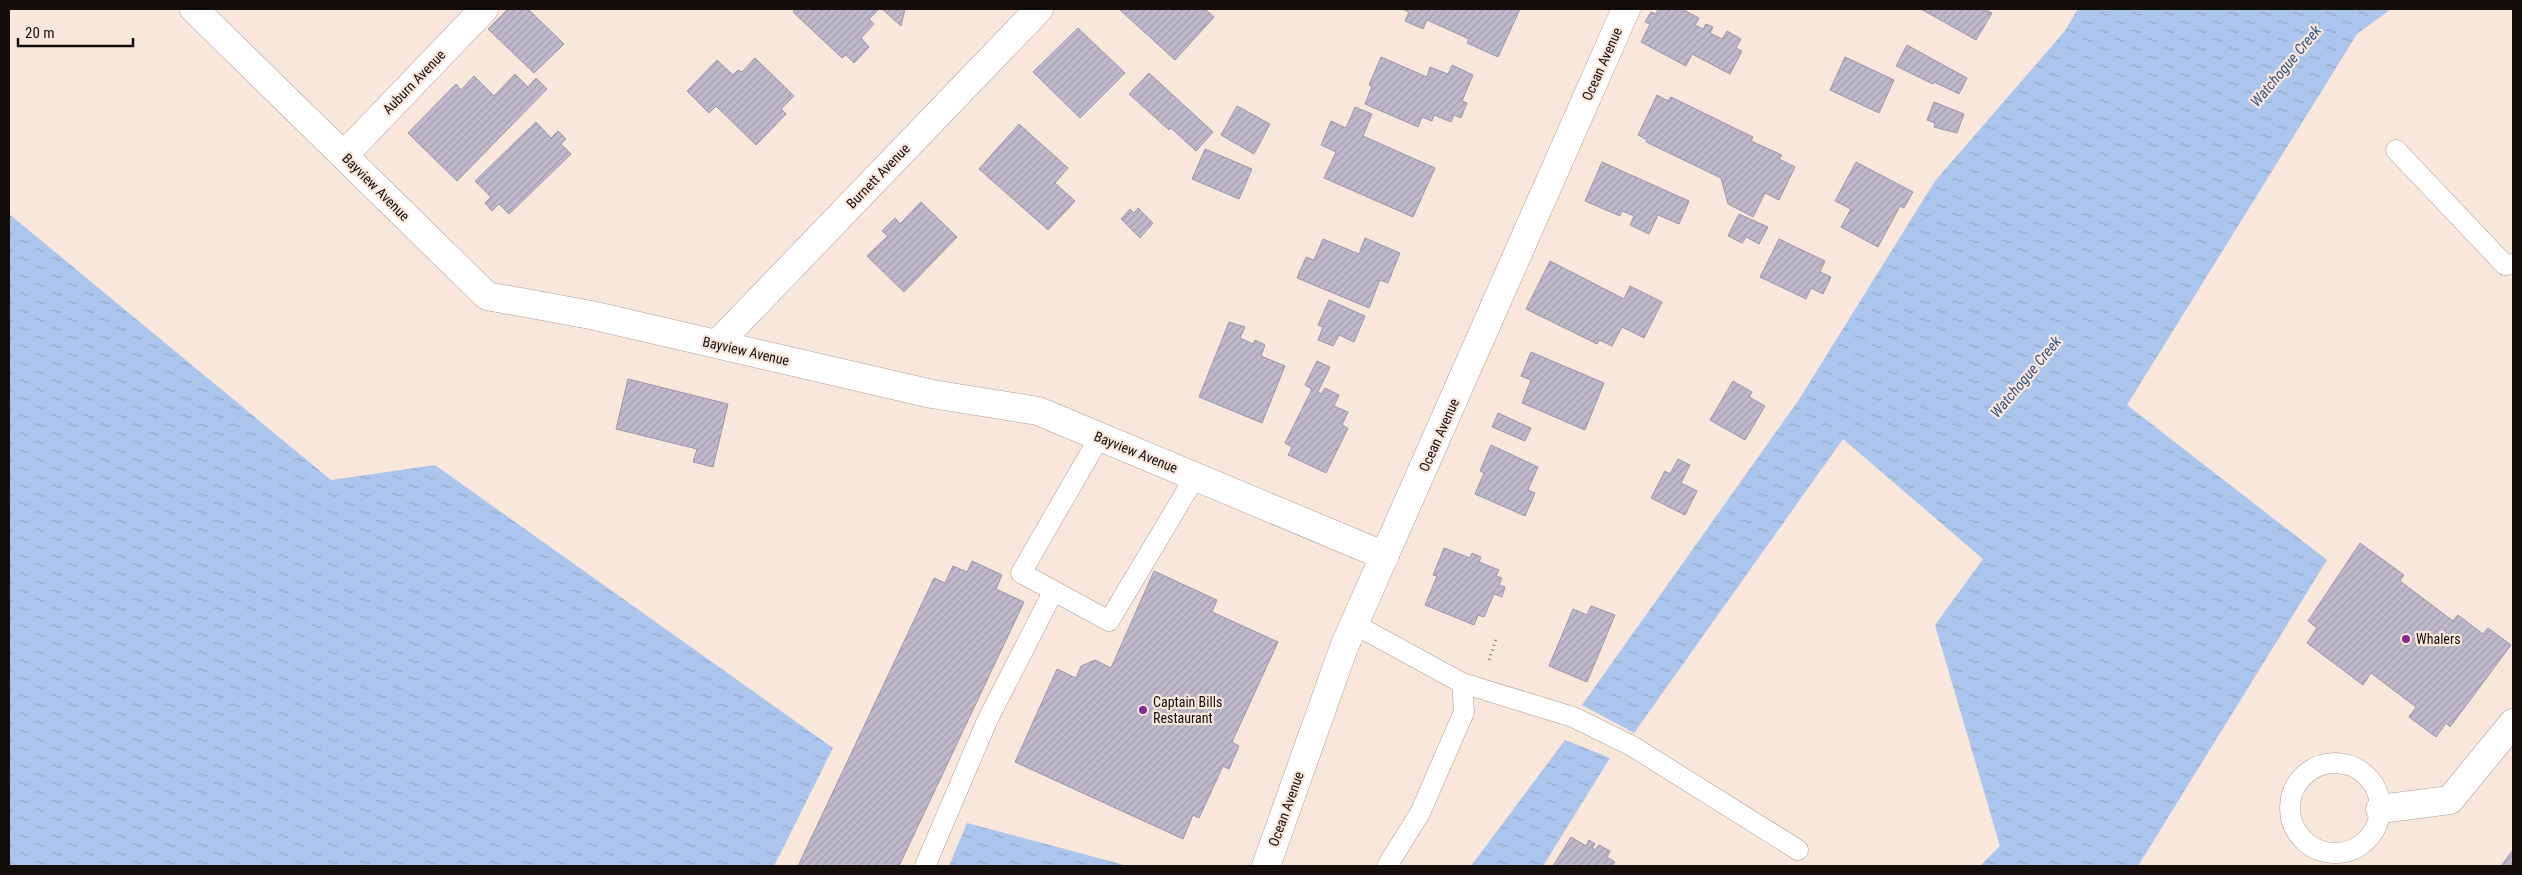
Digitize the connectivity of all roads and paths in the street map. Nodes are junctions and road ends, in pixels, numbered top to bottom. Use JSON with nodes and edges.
{"nodes":[{"id":1,"x":194,"y":9,"type":"edge"},
{"id":2,"x":484,"y":9,"type":"edge"},
{"id":3,"x":1039,"y":9,"type":"edge"},
{"id":4,"x":1626,"y":9,"type":"edge"},
{"id":5,"x":2396,"y":150,"type":"dead end"},
{"id":6,"x":344,"y":156,"type":"junction"},
{"id":7,"x":2513,"y":264,"type":"edge"},
{"id":8,"x":717,"y":344,"type":"junction"},
{"id":9,"x":1099,"y":438,"type":"junction"},
{"id":10,"x":1195,"y":477,"type":"junction"},
{"id":11,"x":1385,"y":556,"type":"junction"},
{"id":12,"x":1053,"y":592,"type":"junction"},
{"id":13,"x":1354,"y":624,"type":"junction"},
{"id":14,"x":1462,"y":683,"type":"junction"},
{"id":15,"x":2513,"y":722,"type":"edge"},
{"id":16,"x":2380,"y":809,"type":"junction"},
{"id":17,"x":1798,"y":850,"type":"dead end"},
{"id":18,"x":925,"y":866,"type":"edge"},
{"id":19,"x":1266,"y":866,"type":"edge"},
{"id":20,"x":1387,"y":866,"type":"edge"}],
"edges":[{"from":1,"to":6,"type":"street","name":"Bayview Avenue"},
{"from":2,"to":6,"type":"street","name":"Auburn Avenue"},
{"from":3,"to":8,"type":"street","name":"Burnett Avenue"},
{"from":4,"to":11,"type":"street","name":"Ocean Avenue"},
{"from":5,"to":7,"type":"lane"},
{"from":6,"to":8,"type":"street","name":"Bayview Avenue"},
{"from":8,"to":9,"type":"street","name":"Bayview Avenue"},
{"from":9,"to":10,"type":"street","name":"Bayview Avenue"},
{"from":9,"to":12,"type":"lane"},
{"from":10,"to":11,"type":"street","name":"Bayview Avenue"},
{"from":10,"to":12,"type":"lane"},
{"from":11,"to":13,"type":"street","name":"Ocean Avenue"},
{"from":12,"to":18,"type":"lane"},
{"from":13,"to":14,"type":"lane"},
{"from":13,"to":19,"type":"street","name":"Ocean Avenue"},
{"from":14,"to":17,"type":"lane"},
{"from":14,"to":20,"type":"lane"},
{"from":15,"to":16,"type":"street"},
{"from":16,"to":16,"type":"lane"}]}
